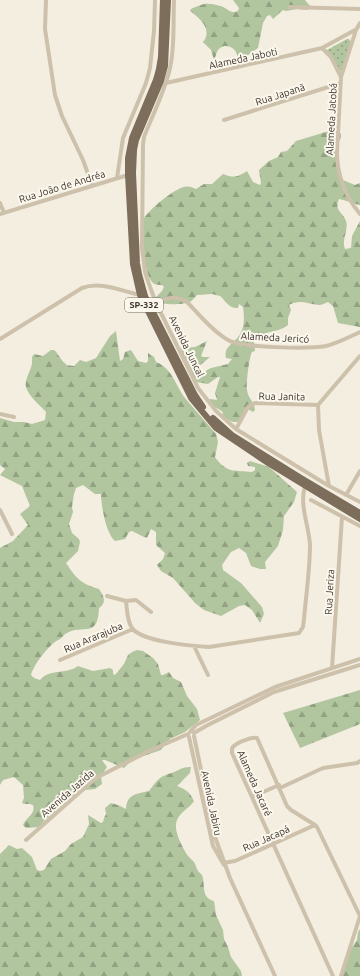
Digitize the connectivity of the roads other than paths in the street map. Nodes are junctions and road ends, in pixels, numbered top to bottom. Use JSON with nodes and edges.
{"nodes":[{"id":1,"x":46,"y":0,"type":"edge"},
{"id":2,"x":155,"y":0,"type":"edge"},
{"id":3,"x":163,"y":0,"type":"edge"},
{"id":4,"x":168,"y":0,"type":"edge"},
{"id":5,"x":174,"y":0,"type":"edge"},
{"id":6,"x":289,"y":7,"type":"dead end"},
{"id":7,"x":360,"y":9,"type":"edge"},
{"id":8,"x":360,"y":23,"type":"edge"},
{"id":9,"x":356,"y":30,"type":"junction"},
{"id":10,"x":322,"y":48,"type":"junction"},
{"id":11,"x":341,"y":77,"type":"junction"},
{"id":12,"x":166,"y":83,"type":"junction"},
{"id":13,"x":341,"y":83,"type":"junction"},
{"id":14,"x":224,"y":120,"type":"dead end"},
{"id":15,"x":128,"y":175,"type":"junction"},
{"id":16,"x":117,"y":178,"type":"junction"},
{"id":17,"x":92,"y":185,"type":"junction"},
{"id":18,"x":0,"y":203,"type":"edge"},
{"id":19,"x":2,"y":213,"type":"edge"},
{"id":20,"x":360,"y":214,"type":"edge"},
{"id":21,"x":142,"y":296,"type":"junction"},
{"id":22,"x":156,"y":303,"type":"junction"},
{"id":23,"x":360,"y":332,"type":"edge"},
{"id":24,"x":0,"y":339,"type":"edge"},
{"id":25,"x":360,"y":356,"type":"edge"},
{"id":26,"x":318,"y":404,"type":"junction"},
{"id":27,"x":0,"y":414,"type":"edge"},
{"id":28,"x":14,"y":417,"type":"dead end"},
{"id":29,"x":236,"y":429,"type":"junction"},
{"id":30,"x":360,"y":470,"type":"edge"},
{"id":31,"x":305,"y":486,"type":"junction"},
{"id":32,"x":329,"y":486,"type":"junction"},
{"id":33,"x":346,"y":495,"type":"junction"},
{"id":34,"x":311,"y":500,"type":"dead end"},
{"id":35,"x":360,"y":502,"type":"edge"},
{"id":36,"x":0,"y":510,"type":"edge"},
{"id":37,"x":360,"y":513,"type":"edge"},
{"id":38,"x":342,"y":517,"type":"junction"},
{"id":39,"x":360,"y":519,"type":"edge"},
{"id":40,"x":360,"y":526,"type":"edge"},
{"id":41,"x":12,"y":534,"type":"dead end"},
{"id":42,"x":107,"y":596,"type":"dead end"},
{"id":43,"x":126,"y":602,"type":"junction"},
{"id":44,"x":151,"y":612,"type":"dead end"},
{"id":45,"x":133,"y":629,"type":"junction"},
{"id":46,"x":194,"y":646,"type":"junction"},
{"id":47,"x":60,"y":660,"type":"dead end"},
{"id":48,"x":360,"y":660,"type":"edge"},
{"id":49,"x":360,"y":665,"type":"edge"},
{"id":50,"x":333,"y":670,"type":"junction"},
{"id":51,"x":208,"y":675,"type":"dead end"},
{"id":52,"x":191,"y":734,"type":"junction"},
{"id":53,"x":360,"y":761,"type":"edge"},
{"id":54,"x":279,"y":786,"type":"junction"},
{"id":55,"x":252,"y":797,"type":"junction"},
{"id":56,"x":315,"y":825,"type":"junction"},
{"id":57,"x":26,"y":840,"type":"dead end"},
{"id":58,"x":273,"y":844,"type":"junction"},
{"id":59,"x":224,"y":863,"type":"junction"},
{"id":60,"x":360,"y":916,"type":"edge"},
{"id":61,"x":275,"y":976,"type":"edge"},
{"id":62,"x":333,"y":976,"type":"edge"},
{"id":63,"x":341,"y":976,"type":"edge"}],
"edges":[{"from":1,"to":17,"type":"street"},
{"from":2,"to":16,"type":"street"},
{"from":3,"to":15,"type":"main road","number":"SP-332"},
{"from":4,"to":21,"type":"main road","number":"SP-332"},
{"from":5,"to":12,"type":"street","name":"Avenida Juncal"},
{"from":6,"to":7,"type":"street"},
{"from":8,"to":9,"type":"street","name":"Alameda Jatobá"},
{"from":9,"to":10,"type":"street","name":"Alameda Jaboti"},
{"from":9,"to":11,"type":"street","name":"Alameda Jatobá"},
{"from":10,"to":11,"type":"street"},
{"from":10,"to":12,"type":"street","name":"Alameda Jaboti"},
{"from":11,"to":13,"type":"street","name":"Alameda Jatobá"},
{"from":12,"to":22,"type":"street","name":"Avenida Juncal"},
{"from":13,"to":14,"type":"street","name":"Rua Japanã"},
{"from":13,"to":20,"type":"street","name":"Alameda Jatobá"},
{"from":15,"to":16,"type":"street","name":"Rua João de Andréa"},
{"from":15,"to":21,"type":"main road","number":"SP-332"},
{"from":16,"to":17,"type":"street","name":"Rua João de Andréa"},
{"from":17,"to":19,"type":"street","name":"Rua João de Andréa"},
{"from":18,"to":19,"type":"street"},
{"from":21,"to":24,"type":"street"},
{"from":21,"to":31,"type":"main road","number":"SP-332"},
{"from":21,"to":37,"type":"main road","number":"SP-332"},
{"from":22,"to":23,"type":"street","name":"Alameda Jericó"},
{"from":22,"to":29,"type":"street","name":"Avenida Juncal"},
{"from":25,"to":26,"type":"street"},
{"from":26,"to":29,"type":"street","name":"Rua Janita"},
{"from":26,"to":32,"type":"street"},
{"from":27,"to":28,"type":"street"},
{"from":29,"to":32,"type":"street","name":"Avenida Juncal"},
{"from":30,"to":33,"type":"street"},
{"from":31,"to":39,"type":"main road","number":"SP-332"},
{"from":31,"to":46,"type":"street"},
{"from":32,"to":33,"type":"street","name":"Avenida Juncal"},
{"from":33,"to":35,"type":"street","name":"Avenida Juncal"},
{"from":34,"to":38,"type":"street"},
{"from":36,"to":41,"type":"street"},
{"from":38,"to":40,"type":"street"},
{"from":38,"to":50,"type":"street","name":"Rua Jeriza"},
{"from":42,"to":43,"type":"street"},
{"from":43,"to":44,"type":"street"},
{"from":43,"to":45,"type":"street"},
{"from":45,"to":46,"type":"street"},
{"from":45,"to":47,"type":"street","name":"Rua Ararajuba"},
{"from":46,"to":51,"type":"street"},
{"from":48,"to":50,"type":"street","name":"Avenida Jazida"},
{"from":49,"to":50,"type":"street","name":"Avenida Jazida"},
{"from":50,"to":52,"type":"street","name":"Avenida Jazida"},
{"from":52,"to":57,"type":"street","name":"Avenida Jazida"},
{"from":52,"to":59,"type":"street","name":"Avenida Jabiru"},
{"from":53,"to":54,"type":"street"},
{"from":54,"to":55,"type":"street"},
{"from":54,"to":55,"type":"street","name":"Alameda Jacaré"},
{"from":54,"to":56,"type":"street","name":"Alameda Jacaré"},
{"from":55,"to":58,"type":"street","name":"Alameda Jacaré"},
{"from":56,"to":58,"type":"street","name":"Rua Jacapá"},
{"from":56,"to":60,"type":"street","name":"Alameda Jacaré"},
{"from":58,"to":59,"type":"street","name":"Rua Jacapá"},
{"from":58,"to":62,"type":"street","name":"Alameda Jacaré"},
{"from":59,"to":61,"type":"street","name":"Avenida Jabiru"},
{"from":60,"to":63,"type":"street"}]}
